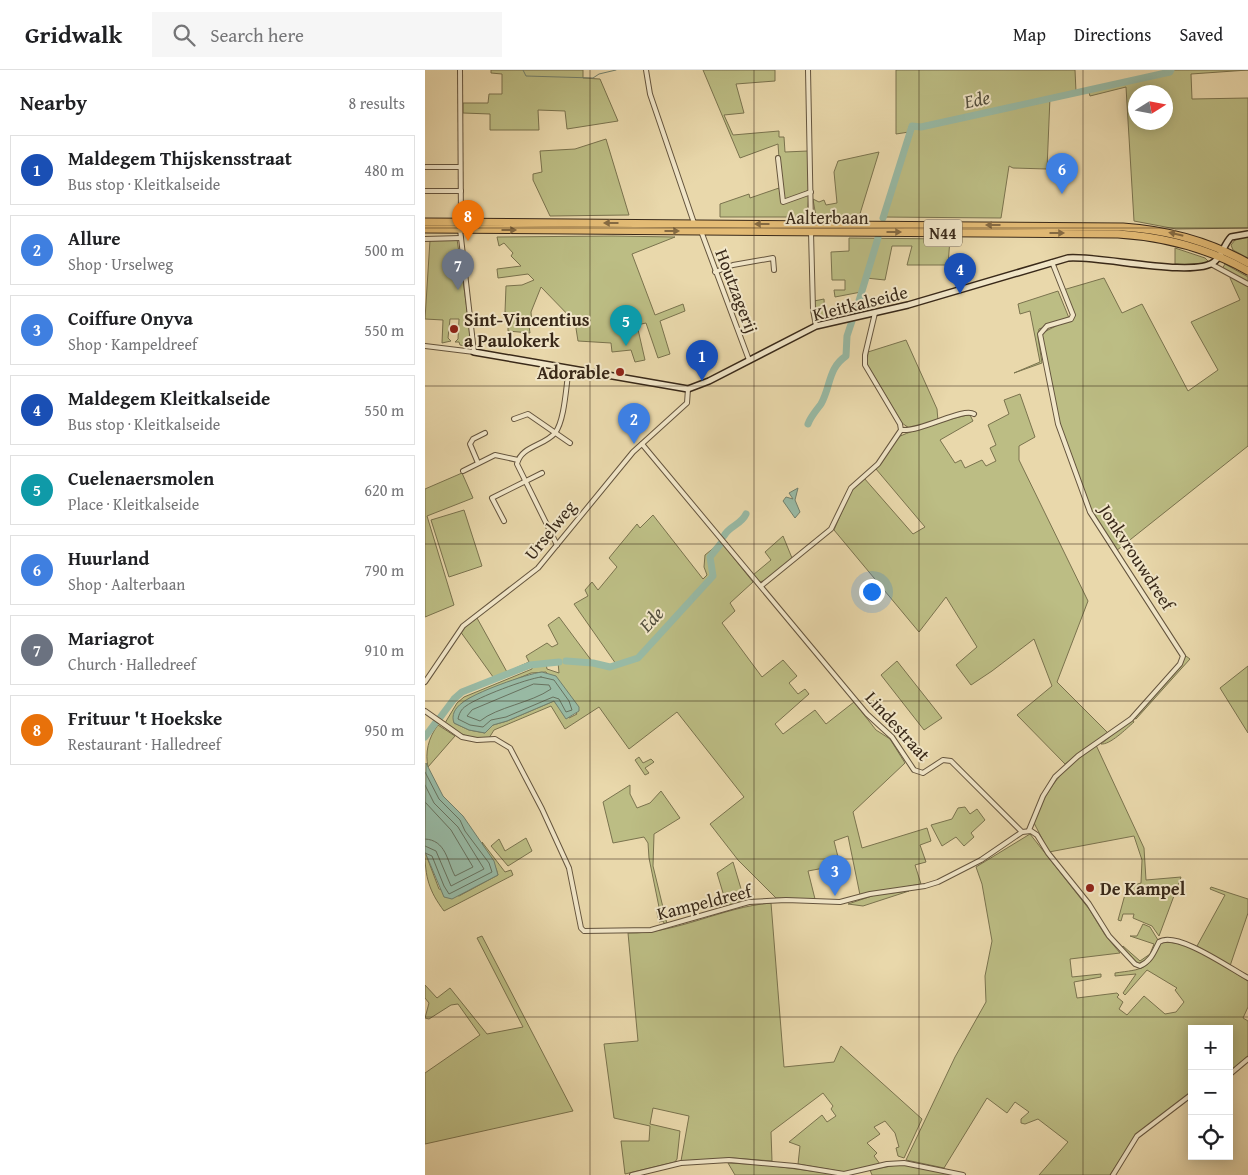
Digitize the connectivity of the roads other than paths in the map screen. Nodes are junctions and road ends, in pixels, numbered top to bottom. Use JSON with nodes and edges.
{"nodes":[{"id":1,"x":460,"y":70,"type":"edge"},
{"id":2,"x":646,"y":70,"type":"edge"},
{"id":3,"x":808,"y":70,"type":"edge"},
{"id":4,"x":778,"y":158,"type":"dead end"},
{"id":5,"x":460,"y":167,"type":"junction"},
{"id":6,"x":426,"y":168,"type":"edge"},
{"id":7,"x":425,"y":191,"type":"edge"},
{"id":8,"x":461,"y":191,"type":"junction"},
{"id":9,"x":811,"y":192,"type":"junction"},
{"id":10,"x":425,"y":222,"type":"edge"},
{"id":11,"x":694,"y":223,"type":"junction"},
{"id":12,"x":461,"y":226,"type":"junction"},
{"id":13,"x":811,"y":228,"type":"junction"},
{"id":14,"x":425,"y":229,"type":"edge"},
{"id":15,"x":701,"y":231,"type":"junction"},
{"id":16,"x":1248,"y":234,"type":"edge"},
{"id":17,"x":461,"y":238,"type":"junction"},
{"id":18,"x":425,"y":239,"type":"edge"},
{"id":19,"x":1220,"y":253,"type":"junction"},
{"id":20,"x":1052,"y":262,"type":"junction"},
{"id":21,"x":1248,"y":263,"type":"edge"},
{"id":22,"x":1211,"y":264,"type":"junction"},
{"id":23,"x":774,"y":270,"type":"dead end"},
{"id":24,"x":715,"y":272,"type":"junction"},
{"id":25,"x":1248,"y":272,"type":"edge"},
{"id":26,"x":1248,"y":284,"type":"edge"},
{"id":27,"x":875,"y":313,"type":"junction"},
{"id":28,"x":816,"y":326,"type":"junction"},
{"id":29,"x":425,"y":346,"type":"edge"},
{"id":30,"x":474,"y":352,"type":"junction"},
{"id":31,"x":749,"y":360,"type":"junction"},
{"id":32,"x":569,"y":368,"type":"junction"},
{"id":33,"x":688,"y":389,"type":"junction"},
{"id":34,"x":974,"y":414,"type":"dead end"},
{"id":35,"x":514,"y":419,"type":"dead end"},
{"id":36,"x":901,"y":430,"type":"junction"},
{"id":37,"x":555,"y":432,"type":"junction"},
{"id":38,"x":485,"y":433,"type":"dead end"},
{"id":39,"x":570,"y":443,"type":"dead end"},
{"id":40,"x":642,"y":444,"type":"junction"},
{"id":41,"x":517,"y":460,"type":"junction"},
{"id":42,"x":478,"y":463,"type":"junction"},
{"id":43,"x":463,"y":472,"type":"dead end"},
{"id":44,"x":542,"y":472,"type":"dead end"},
{"id":45,"x":524,"y":482,"type":"junction"},
{"id":46,"x":504,"y":520,"type":"dead end"},
{"id":47,"x":557,"y":544,"type":"junction"},
{"id":48,"x":761,"y":586,"type":"junction"},
{"id":49,"x":425,"y":682,"type":"edge"},
{"id":50,"x":425,"y":712,"type":"edge"},
{"id":51,"x":1029,"y":830,"type":"junction"},
{"id":52,"x":1022,"y":832,"type":"junction"},
{"id":53,"x":1248,"y":978,"type":"edge"},
{"id":54,"x":1248,"y":1059,"type":"edge"},
{"id":55,"x":1233,"y":1072,"type":"edge"},
{"id":56,"x":1188,"y":1097,"type":"edge"},
{"id":57,"x":632,"y":1175,"type":"edge"},
{"id":58,"x":963,"y":1175,"type":"edge"},
{"id":59,"x":1113,"y":1175,"type":"edge"}],
"edges":[{"from":1,"to":5,"type":"street"},
{"from":2,"to":11,"type":"street"},
{"from":3,"to":9,"type":"street"},
{"from":4,"to":9,"type":"street"},
{"from":5,"to":6,"type":"street"},
{"from":5,"to":8,"type":"street"},
{"from":7,"to":8,"type":"street"},
{"from":8,"to":12,"type":"street"},
{"from":9,"to":13,"type":"street"},
{"from":10,"to":12,"type":"highway","name":"Aalterbaan","number":"N44"},
{"from":11,"to":12,"type":"highway","name":"Aalterbaan","number":"N44","one_way":true},
{"from":13,"to":11,"type":"highway","name":"Aalterbaan","number":"N44","one_way":true},
{"from":12,"to":14,"type":"highway","name":"Aalterbaan","number":"N44"},
{"from":12,"to":15,"type":"highway","name":"Aalterbaan","number":"N44","one_way":true},
{"from":12,"to":17,"type":"street"},
{"from":13,"to":15,"type":"highway","name":"Aalterbaan","number":"N44"},
{"from":13,"to":19,"type":"highway","name":"Aalterbaan","number":"N44"},
{"from":13,"to":28,"type":"street"},
{"from":15,"to":24,"type":"street","name":"Houtzagerij"},
{"from":16,"to":19,"type":"street"},
{"from":17,"to":18,"type":"street"},
{"from":17,"to":30,"type":"street"},
{"from":19,"to":21,"type":"highway","number":"N44"},
{"from":19,"to":22,"type":"street"},
{"from":19,"to":25,"type":"highway","number":"N44"},
{"from":20,"to":22,"type":"street","name":"Kleitkalseide"},
{"from":20,"to":27,"type":"street","name":"Kleitkalseide"},
{"from":20,"to":51,"type":"street","name":"Jonkvrouwdreef"},
{"from":22,"to":26,"type":"street"},
{"from":23,"to":24,"type":"street"},
{"from":24,"to":31,"type":"street","name":"Houtzagerij"},
{"from":27,"to":28,"type":"street","name":"Kleitkalseide"},
{"from":27,"to":36,"type":"street"},
{"from":28,"to":31,"type":"street","name":"Kleitkalseide"},
{"from":29,"to":30,"type":"street"},
{"from":30,"to":32,"type":"street"},
{"from":31,"to":33,"type":"street","name":"Kleitkalseide"},
{"from":32,"to":33,"type":"street"},
{"from":32,"to":37,"type":"street"},
{"from":33,"to":40,"type":"street","name":"Urselweg"},
{"from":34,"to":36,"type":"street"},
{"from":35,"to":37,"type":"street"},
{"from":36,"to":48,"type":"street"},
{"from":37,"to":39,"type":"street"},
{"from":37,"to":41,"type":"street"},
{"from":38,"to":42,"type":"street"},
{"from":40,"to":47,"type":"street","name":"Urselweg"},
{"from":40,"to":48,"type":"street","name":"Lindestraat"},
{"from":41,"to":42,"type":"street"},
{"from":41,"to":45,"type":"street"},
{"from":42,"to":43,"type":"street"},
{"from":44,"to":45,"type":"street"},
{"from":45,"to":46,"type":"street"},
{"from":45,"to":47,"type":"street"},
{"from":47,"to":49,"type":"street","name":"Urselweg"},
{"from":48,"to":52,"type":"street","name":"Lindestraat"},
{"from":50,"to":52,"type":"street","name":"Kampeldreef"},
{"from":51,"to":52,"type":"street"},
{"from":51,"to":53,"type":"street"},
{"from":54,"to":55,"type":"street"},
{"from":56,"to":59,"type":"street"},
{"from":57,"to":58,"type":"street"}]}
